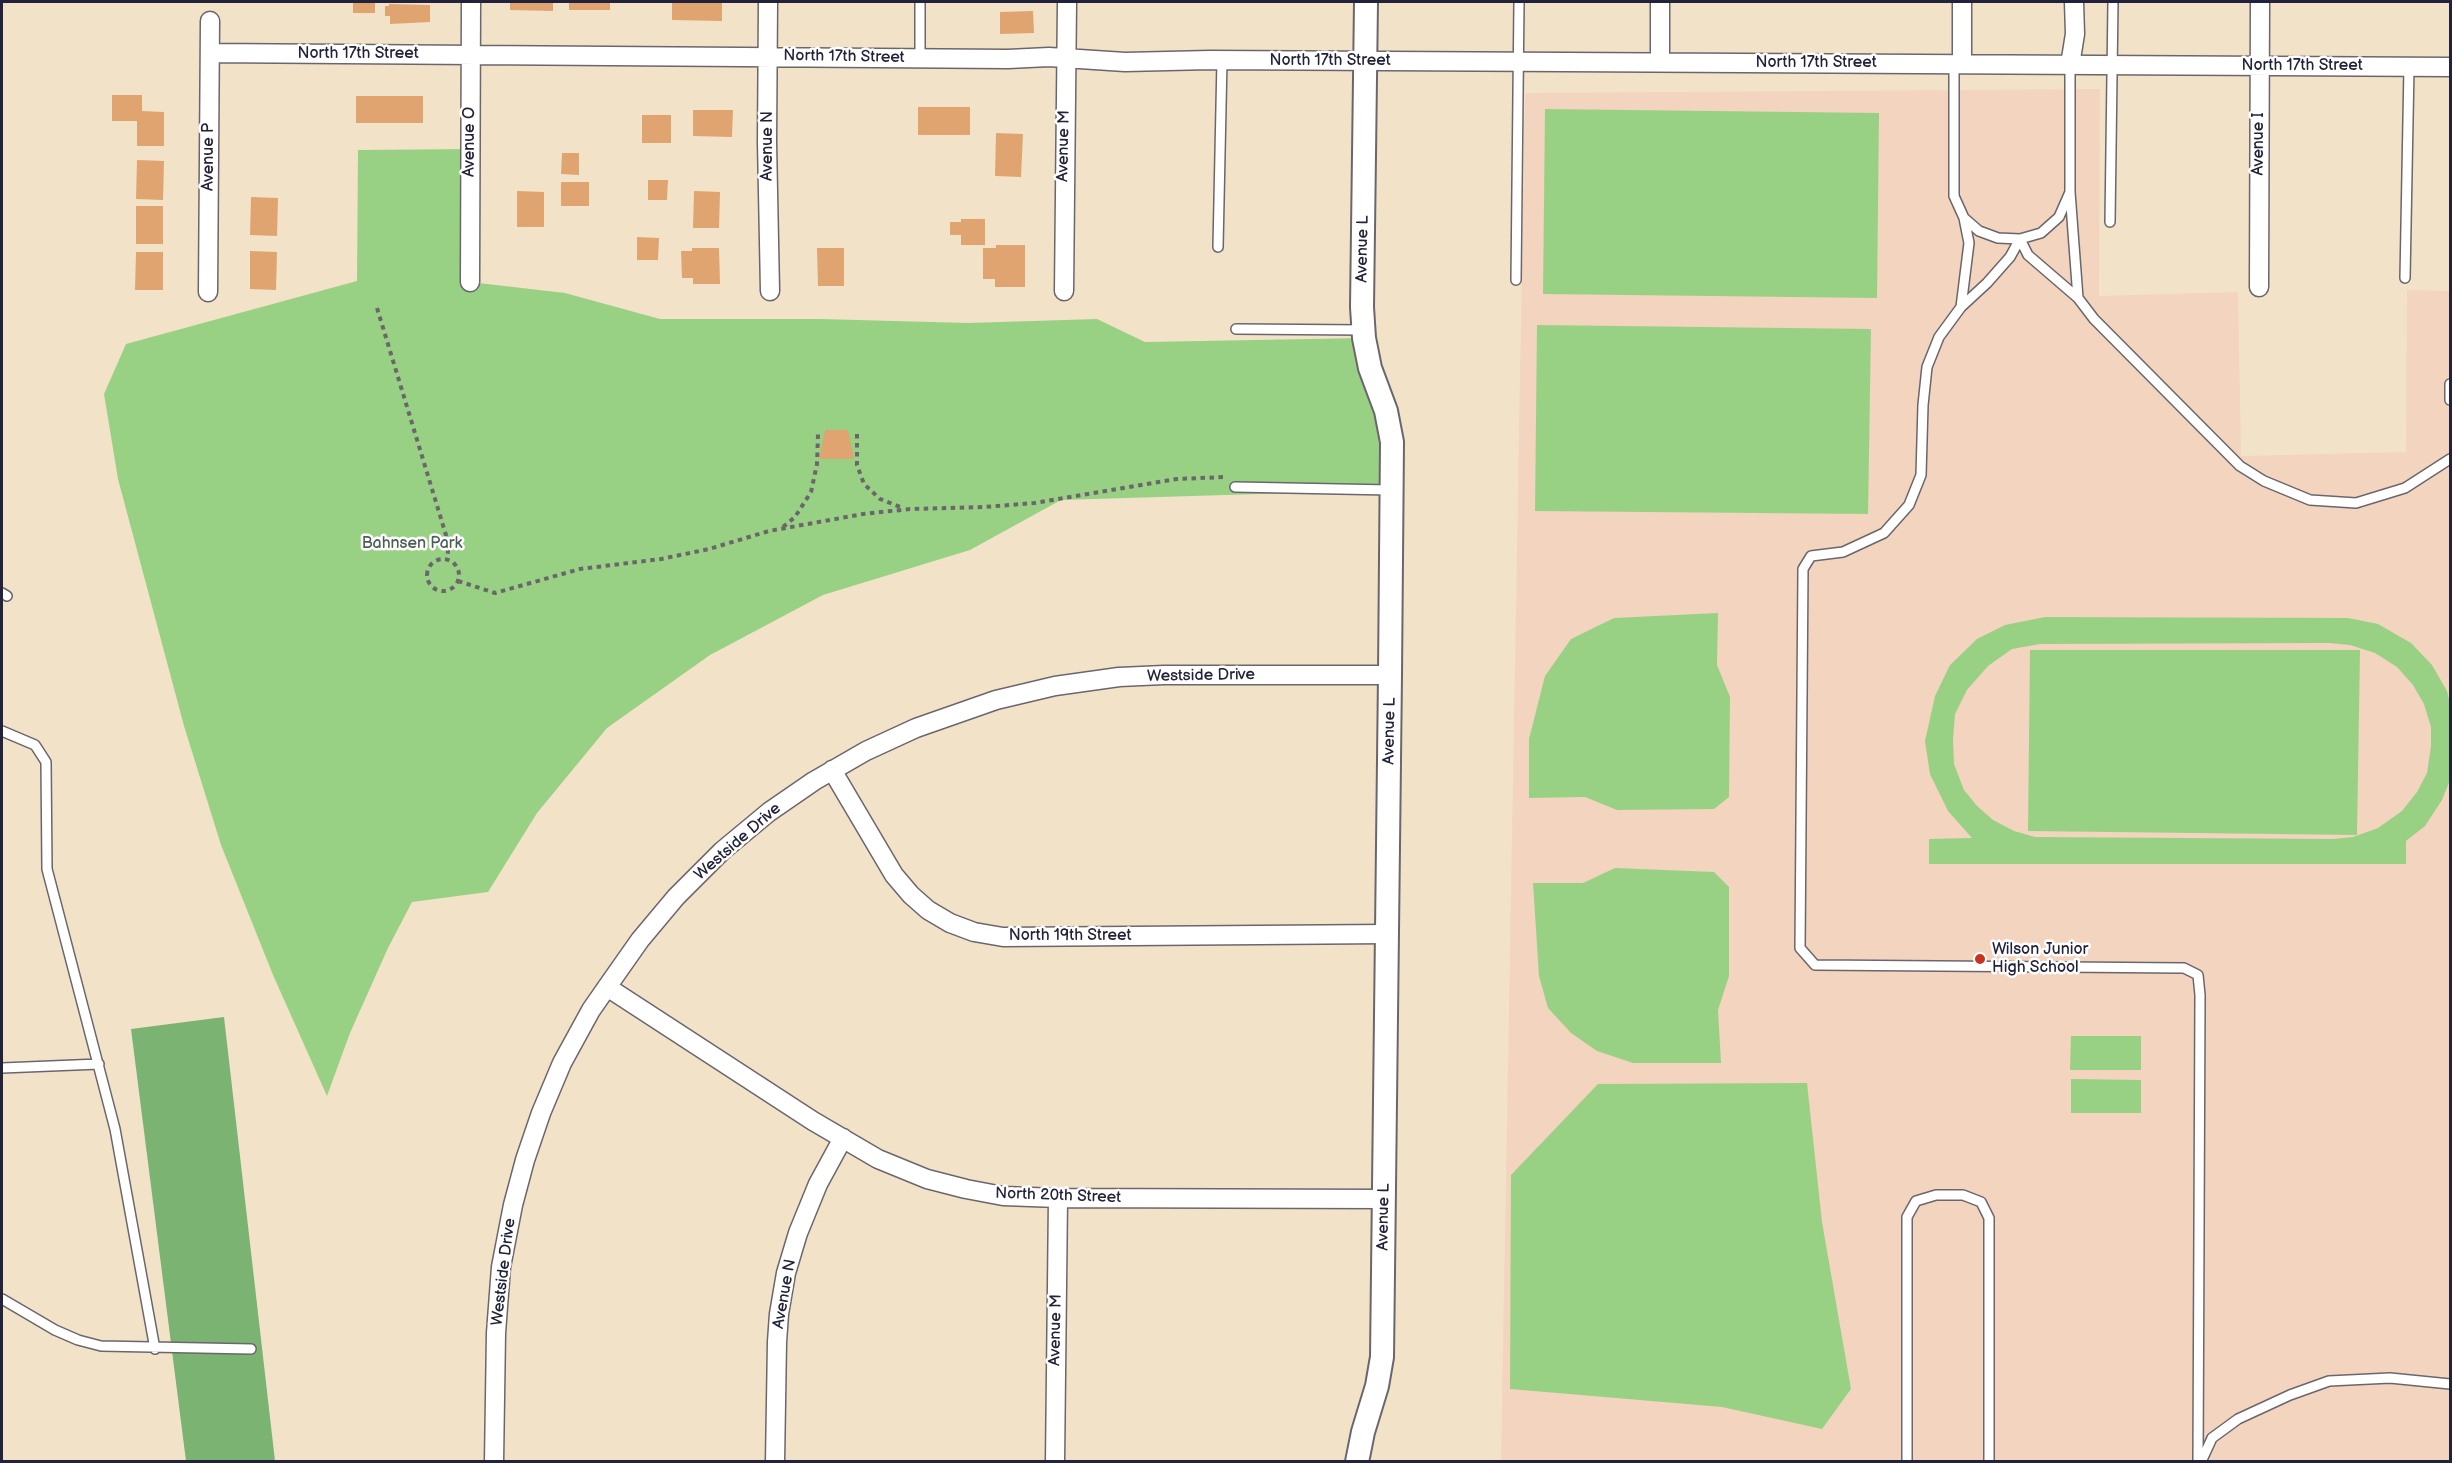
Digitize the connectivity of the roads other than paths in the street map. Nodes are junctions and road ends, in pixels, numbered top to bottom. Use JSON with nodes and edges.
{"nodes":[{"id":1,"x":471,"y":2,"type":"edge"},
{"id":2,"x":768,"y":2,"type":"edge"},
{"id":3,"x":920,"y":2,"type":"edge"},
{"id":4,"x":1067,"y":2,"type":"edge"},
{"id":5,"x":1366,"y":2,"type":"edge"},
{"id":6,"x":1519,"y":2,"type":"edge"},
{"id":7,"x":1660,"y":2,"type":"edge"},
{"id":8,"x":1962,"y":2,"type":"edge"},
{"id":9,"x":2074,"y":2,"type":"edge"},
{"id":10,"x":2113,"y":2,"type":"edge"},
{"id":11,"x":2260,"y":2,"type":"edge"},
{"id":12,"x":210,"y":21,"type":"dead end"},
{"id":13,"x":210,"y":53,"type":"junction"},
{"id":14,"x":471,"y":55,"type":"junction"},
{"id":15,"x":768,"y":56,"type":"junction"},
{"id":16,"x":920,"y":58,"type":"junction"},
{"id":17,"x":1065,"y":58,"type":"junction"},
{"id":18,"x":1222,"y":60,"type":"junction"},
{"id":19,"x":1365,"y":61,"type":"junction"},
{"id":20,"x":1518,"y":62,"type":"junction"},
{"id":21,"x":1660,"y":62,"type":"junction"},
{"id":22,"x":1958,"y":64,"type":"junction"},
{"id":23,"x":2070,"y":64,"type":"junction"},
{"id":24,"x":2112,"y":65,"type":"junction"},
{"id":25,"x":2260,"y":66,"type":"junction"},
{"id":26,"x":2409,"y":67,"type":"junction"},
{"id":27,"x":2451,"y":67,"type":"edge"},
{"id":28,"x":2070,"y":192,"type":"junction"},
{"id":29,"x":1964,"y":218,"type":"junction"},
{"id":30,"x":2110,"y":222,"type":"dead end"},
{"id":31,"x":2020,"y":239,"type":"junction"},
{"id":32,"x":1218,"y":247,"type":"dead end"},
{"id":33,"x":2405,"y":278,"type":"dead end"},
{"id":34,"x":1516,"y":280,"type":"dead end"},
{"id":35,"x":470,"y":282,"type":"dead end"},
{"id":36,"x":2259,"y":287,"type":"dead end"},
{"id":37,"x":771,"y":291,"type":"dead end"},
{"id":38,"x":1064,"y":291,"type":"dead end"},
{"id":39,"x":208,"y":292,"type":"dead end"},
{"id":40,"x":2078,"y":298,"type":"junction"},
{"id":41,"x":1960,"y":307,"type":"junction"},
{"id":42,"x":1236,"y":329,"type":"dead end"},
{"id":43,"x":1364,"y":330,"type":"junction"},
{"id":44,"x":2451,"y":384,"type":"edge"},
{"id":45,"x":2451,"y":400,"type":"edge"},
{"id":46,"x":2451,"y":459,"type":"edge"},
{"id":47,"x":1235,"y":482,"type":"road end"},
{"id":48,"x":1391,"y":490,"type":"junction"},
{"id":49,"x":1390,"y":675,"type":"junction"},
{"id":50,"x":2,"y":731,"type":"edge"},
{"id":51,"x":832,"y":770,"type":"junction"},
{"id":52,"x":1387,"y":934,"type":"junction"},
{"id":53,"x":607,"y":987,"type":"junction"},
{"id":54,"x":99,"y":1064,"type":"junction"},
{"id":55,"x":2,"y":1068,"type":"edge"},
{"id":56,"x":843,"y":1138,"type":"junction"},
{"id":57,"x":1058,"y":1198,"type":"junction"},
{"id":58,"x":1384,"y":1199,"type":"junction"},
{"id":59,"x":2,"y":1299,"type":"edge"},
{"id":60,"x":155,"y":1349,"type":"junction"},
{"id":61,"x":251,"y":1349,"type":"dead end"},
{"id":62,"x":2451,"y":1384,"type":"edge"},
{"id":63,"x":494,"y":1461,"type":"edge"},
{"id":64,"x":775,"y":1461,"type":"edge"},
{"id":65,"x":1055,"y":1461,"type":"edge"},
{"id":66,"x":1357,"y":1461,"type":"edge"},
{"id":67,"x":1907,"y":1461,"type":"edge"},
{"id":68,"x":1989,"y":1461,"type":"edge"},
{"id":69,"x":2200,"y":1461,"type":"edge"}],
"edges":[{"from":1,"to":14,"type":"street","name":"Avenue O"},
{"from":2,"to":15,"type":"street","name":"Avenue N"},
{"from":3,"to":16,"type":"lane"},
{"from":4,"to":17,"type":"street","name":"Avenue M"},
{"from":5,"to":19,"type":"street","name":"Avenue L"},
{"from":6,"to":20,"type":"lane"},
{"from":7,"to":21,"type":"street"},
{"from":8,"to":22,"type":"street"},
{"from":9,"to":23,"type":"street"},
{"from":10,"to":24,"type":"lane"},
{"from":11,"to":25,"type":"street","name":"Avenue I"},
{"from":12,"to":13,"type":"street","name":"Avenue P"},
{"from":13,"to":14,"type":"street","name":"North 17th Street"},
{"from":13,"to":39,"type":"street","name":"Avenue P"},
{"from":14,"to":15,"type":"street","name":"North 17th Street"},
{"from":14,"to":35,"type":"street","name":"Avenue O"},
{"from":15,"to":16,"type":"street","name":"North 17th Street"},
{"from":15,"to":37,"type":"street","name":"Avenue N"},
{"from":16,"to":17,"type":"street","name":"North 17th Street"},
{"from":17,"to":18,"type":"street","name":"North 17th Street"},
{"from":17,"to":38,"type":"street","name":"Avenue M"},
{"from":18,"to":19,"type":"street","name":"North 17th Street"},
{"from":18,"to":32,"type":"lane"},
{"from":19,"to":20,"type":"street","name":"North 17th Street"},
{"from":19,"to":43,"type":"street","name":"Avenue L"},
{"from":20,"to":21,"type":"street","name":"North 17th Street"},
{"from":20,"to":34,"type":"lane"},
{"from":21,"to":22,"type":"street","name":"North 17th Street"},
{"from":22,"to":23,"type":"street","name":"North 17th Street"},
{"from":22,"to":29,"type":"lane"},
{"from":23,"to":24,"type":"street","name":"North 17th Street"},
{"from":23,"to":28,"type":"lane"},
{"from":24,"to":25,"type":"street","name":"North 17th Street"},
{"from":24,"to":30,"type":"lane"},
{"from":25,"to":26,"type":"street","name":"North 17th Street"},
{"from":25,"to":36,"type":"street","name":"Avenue I"},
{"from":26,"to":27,"type":"street","name":"North 17th Street"},
{"from":26,"to":33,"type":"lane"},
{"from":28,"to":31,"type":"lane"},
{"from":28,"to":40,"type":"lane"},
{"from":29,"to":31,"type":"lane"},
{"from":29,"to":41,"type":"lane"},
{"from":31,"to":40,"type":"lane"},
{"from":31,"to":41,"type":"lane"},
{"from":40,"to":46,"type":"lane"},
{"from":41,"to":69,"type":"lane"},
{"from":42,"to":43,"type":"lane"},
{"from":43,"to":48,"type":"street","name":"Avenue L"},
{"from":44,"to":45,"type":"lane"},
{"from":47,"to":48,"type":"lane"},
{"from":48,"to":49,"type":"street","name":"Avenue L"},
{"from":49,"to":51,"type":"street","name":"Westside Drive"},
{"from":49,"to":52,"type":"street","name":"Avenue L"},
{"from":50,"to":54,"type":"lane"},
{"from":51,"to":52,"type":"street","name":"North 19th Street"},
{"from":51,"to":53,"type":"street","name":"Westside Drive"},
{"from":52,"to":58,"type":"street","name":"Avenue L"},
{"from":53,"to":56,"type":"street","name":"North 20th Street"},
{"from":53,"to":63,"type":"street","name":"Westside Drive"},
{"from":54,"to":55,"type":"lane"},
{"from":54,"to":60,"type":"lane"},
{"from":56,"to":57,"type":"street","name":"North 20th Street"},
{"from":56,"to":64,"type":"street","name":"Avenue N"},
{"from":57,"to":58,"type":"street","name":"North 20th Street"},
{"from":57,"to":65,"type":"street","name":"Avenue M"},
{"from":58,"to":66,"type":"street","name":"Avenue L"},
{"from":59,"to":60,"type":"lane"},
{"from":60,"to":61,"type":"lane"},
{"from":62,"to":69,"type":"lane"},
{"from":67,"to":68,"type":"lane"}]}
